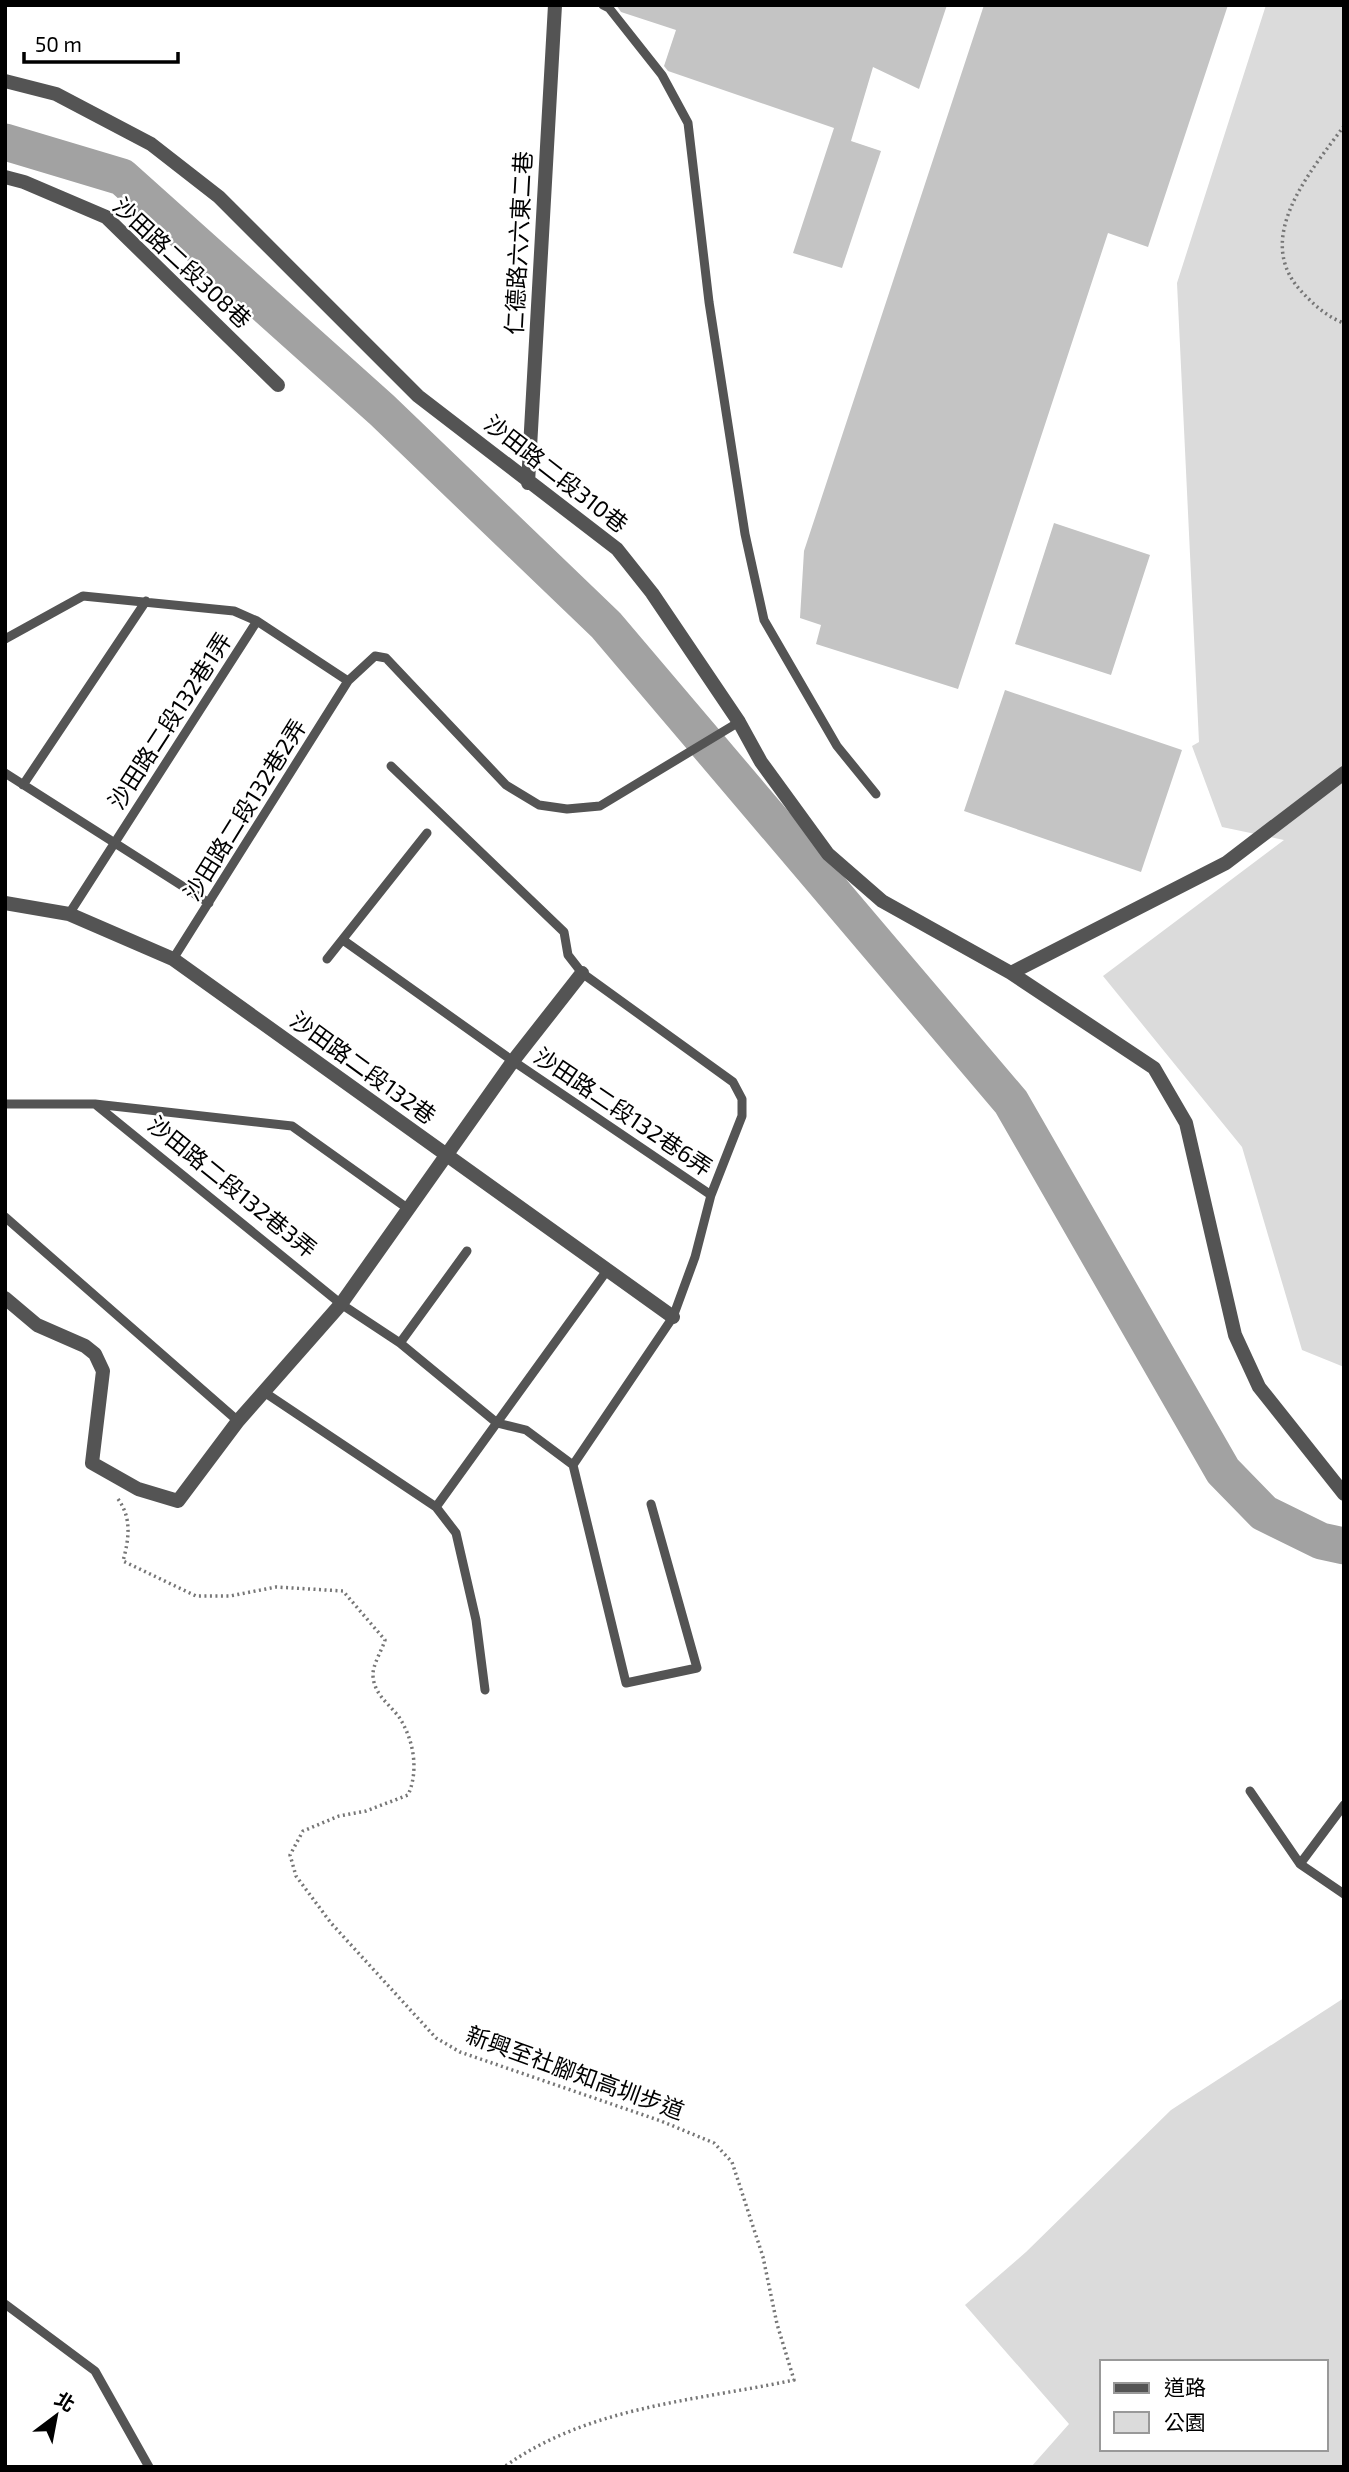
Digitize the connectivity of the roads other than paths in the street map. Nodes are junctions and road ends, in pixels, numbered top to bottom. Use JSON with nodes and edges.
{"nodes":[{"id":1,"x":555,"y":5,"type":"edge"},
{"id":2,"x":603,"y":5,"type":"edge"},
{"id":3,"x":5,"y":81,"type":"edge"},
{"id":4,"x":5,"y":177,"type":"edge"},
{"id":5,"x":278,"y":385,"type":"dead end"},
{"id":6,"x":528,"y":483,"type":"junction"},
{"id":7,"x":146,"y":601,"type":"junction"},
{"id":8,"x":257,"y":621,"type":"junction"},
{"id":9,"x":5,"y":639,"type":"edge"},
{"id":10,"x":348,"y":681,"type":"junction"},
{"id":11,"x":738,"y":722,"type":"junction"},
{"id":12,"x":391,"y":766,"type":"dead end"},
{"id":13,"x":1344,"y":773,"type":"edge"},
{"id":14,"x":5,"y":774,"type":"edge"},
{"id":15,"x":23,"y":785,"type":"junction"},
{"id":16,"x":876,"y":794,"type":"dead end"},
{"id":17,"x":427,"y":833,"type":"dead end"},
{"id":18,"x":114,"y":842,"type":"junction"},
{"id":19,"x":5,"y":903,"type":"edge"},
{"id":20,"x":209,"y":903,"type":"junction"},
{"id":21,"x":69,"y":914,"type":"junction"},
{"id":22,"x":343,"y":940,"type":"junction"},
{"id":23,"x":173,"y":959,"type":"junction"},
{"id":24,"x":327,"y":959,"type":"dead end"},
{"id":25,"x":582,"y":973,"type":"junction"},
{"id":26,"x":1011,"y":973,"type":"junction"},
{"id":27,"x":513,"y":1061,"type":"junction"},
{"id":28,"x":5,"y":1104,"type":"edge"},
{"id":29,"x":95,"y":1104,"type":"junction"},
{"id":30,"x":446,"y":1156,"type":"junction"},
{"id":31,"x":711,"y":1195,"type":"junction"},
{"id":32,"x":407,"y":1208,"type":"junction"},
{"id":33,"x":5,"y":1217,"type":"edge"},
{"id":34,"x":467,"y":1251,"type":"dead end"},
{"id":35,"x":608,"y":1269,"type":"junction"},
{"id":36,"x":5,"y":1298,"type":"edge"},
{"id":37,"x":341,"y":1304,"type":"junction"},
{"id":38,"x":673,"y":1317,"type":"junction"},
{"id":39,"x":400,"y":1343,"type":"junction"},
{"id":40,"x":264,"y":1392,"type":"junction"},
{"id":41,"x":237,"y":1421,"type":"junction"},
{"id":42,"x":498,"y":1423,"type":"junction"},
{"id":43,"x":573,"y":1465,"type":"junction"},
{"id":44,"x":1344,"y":1494,"type":"edge"},
{"id":45,"x":651,"y":1504,"type":"dead end"},
{"id":46,"x":436,"y":1507,"type":"junction"},
{"id":47,"x":485,"y":1690,"type":"dead end"},
{"id":48,"x":1250,"y":1791,"type":"dead end"},
{"id":49,"x":1344,"y":1805,"type":"edge"},
{"id":50,"x":1300,"y":1864,"type":"junction"},
{"id":51,"x":1344,"y":1894,"type":"edge"},
{"id":52,"x":5,"y":2304,"type":"edge"},
{"id":53,"x":149,"y":2467,"type":"edge"}],
"edges":[{"from":1,"to":6,"type":"street","name":"仁德路六六東二巷"},
{"from":2,"to":16,"type":"lane"},
{"from":3,"to":6,"type":"street","name":"沙田路二段310巷"},
{"from":4,"to":5,"type":"street","name":"沙田路二段308巷"},
{"from":6,"to":11,"type":"street","name":"沙田路二段310巷"},
{"from":7,"to":8,"type":"lane","name":"沙田路二段132巷1弄"},
{"from":7,"to":9,"type":"lane","name":"沙田路二段132巷1弄"},
{"from":7,"to":15,"type":"lane"},
{"from":8,"to":10,"type":"lane","name":"沙田路二段132巷1弄"},
{"from":8,"to":18,"type":"lane","name":"沙田路二段132巷1弄"},
{"from":10,"to":11,"type":"lane","name":"沙田路二段132巷2弄"},
{"from":10,"to":20,"type":"lane","name":"沙田路二段132巷2弄"},
{"from":11,"to":26,"type":"street","name":"沙田路二段310巷"},
{"from":12,"to":25,"type":"lane"},
{"from":13,"to":26,"type":"street"},
{"from":14,"to":15,"type":"lane","name":"沙田路二段132巷1弄"},
{"from":15,"to":18,"type":"lane","name":"沙田路二段132巷1弄"},
{"from":17,"to":22,"type":"lane"},
{"from":18,"to":20,"type":"lane","name":"沙田路二段132巷1弄"},
{"from":18,"to":21,"type":"lane","name":"沙田路二段132巷1弄"},
{"from":19,"to":21,"type":"street","name":"沙田路二段132巷"},
{"from":20,"to":23,"type":"lane","name":"沙田路二段132巷2弄"},
{"from":21,"to":23,"type":"street","name":"沙田路二段132巷"},
{"from":22,"to":24,"type":"lane"},
{"from":22,"to":27,"type":"lane","name":"沙田路二段132巷6弄"},
{"from":23,"to":30,"type":"street","name":"沙田路二段132巷"},
{"from":25,"to":27,"type":"street"},
{"from":25,"to":31,"type":"lane","name":"沙田路二段132巷6弄"},
{"from":26,"to":44,"type":"street","name":"沙田路二段310巷"},
{"from":27,"to":30,"type":"street"},
{"from":27,"to":31,"type":"lane","name":"沙田路二段132巷6弄"},
{"from":28,"to":29,"type":"lane","name":"沙田路二段132巷3弄"},
{"from":29,"to":32,"type":"lane","name":"沙田路二段132巷3弄"},
{"from":29,"to":37,"type":"lane","name":"沙田路二段132巷3弄"},
{"from":30,"to":32,"type":"street"},
{"from":30,"to":35,"type":"street","name":"沙田路二段132巷"},
{"from":31,"to":38,"type":"lane","name":"沙田路二段132巷6弄"},
{"from":32,"to":37,"type":"street"},
{"from":33,"to":41,"type":"lane"},
{"from":34,"to":39,"type":"lane"},
{"from":35,"to":38,"type":"street","name":"沙田路二段132巷"},
{"from":35,"to":42,"type":"lane"},
{"from":36,"to":41,"type":"street"},
{"from":37,"to":39,"type":"lane","name":"沙田路二段132巷3弄"},
{"from":37,"to":40,"type":"street"},
{"from":38,"to":43,"type":"lane","name":"沙田路二段132巷6弄"},
{"from":39,"to":42,"type":"lane","name":"沙田路二段132巷3弄"},
{"from":40,"to":41,"type":"street"},
{"from":40,"to":46,"type":"lane"},
{"from":42,"to":43,"type":"lane"},
{"from":42,"to":46,"type":"lane"},
{"from":43,"to":45,"type":"lane"},
{"from":46,"to":47,"type":"lane"},
{"from":48,"to":50,"type":"lane"},
{"from":49,"to":50,"type":"lane"},
{"from":50,"to":51,"type":"lane"},
{"from":52,"to":53,"type":"lane"}]}
